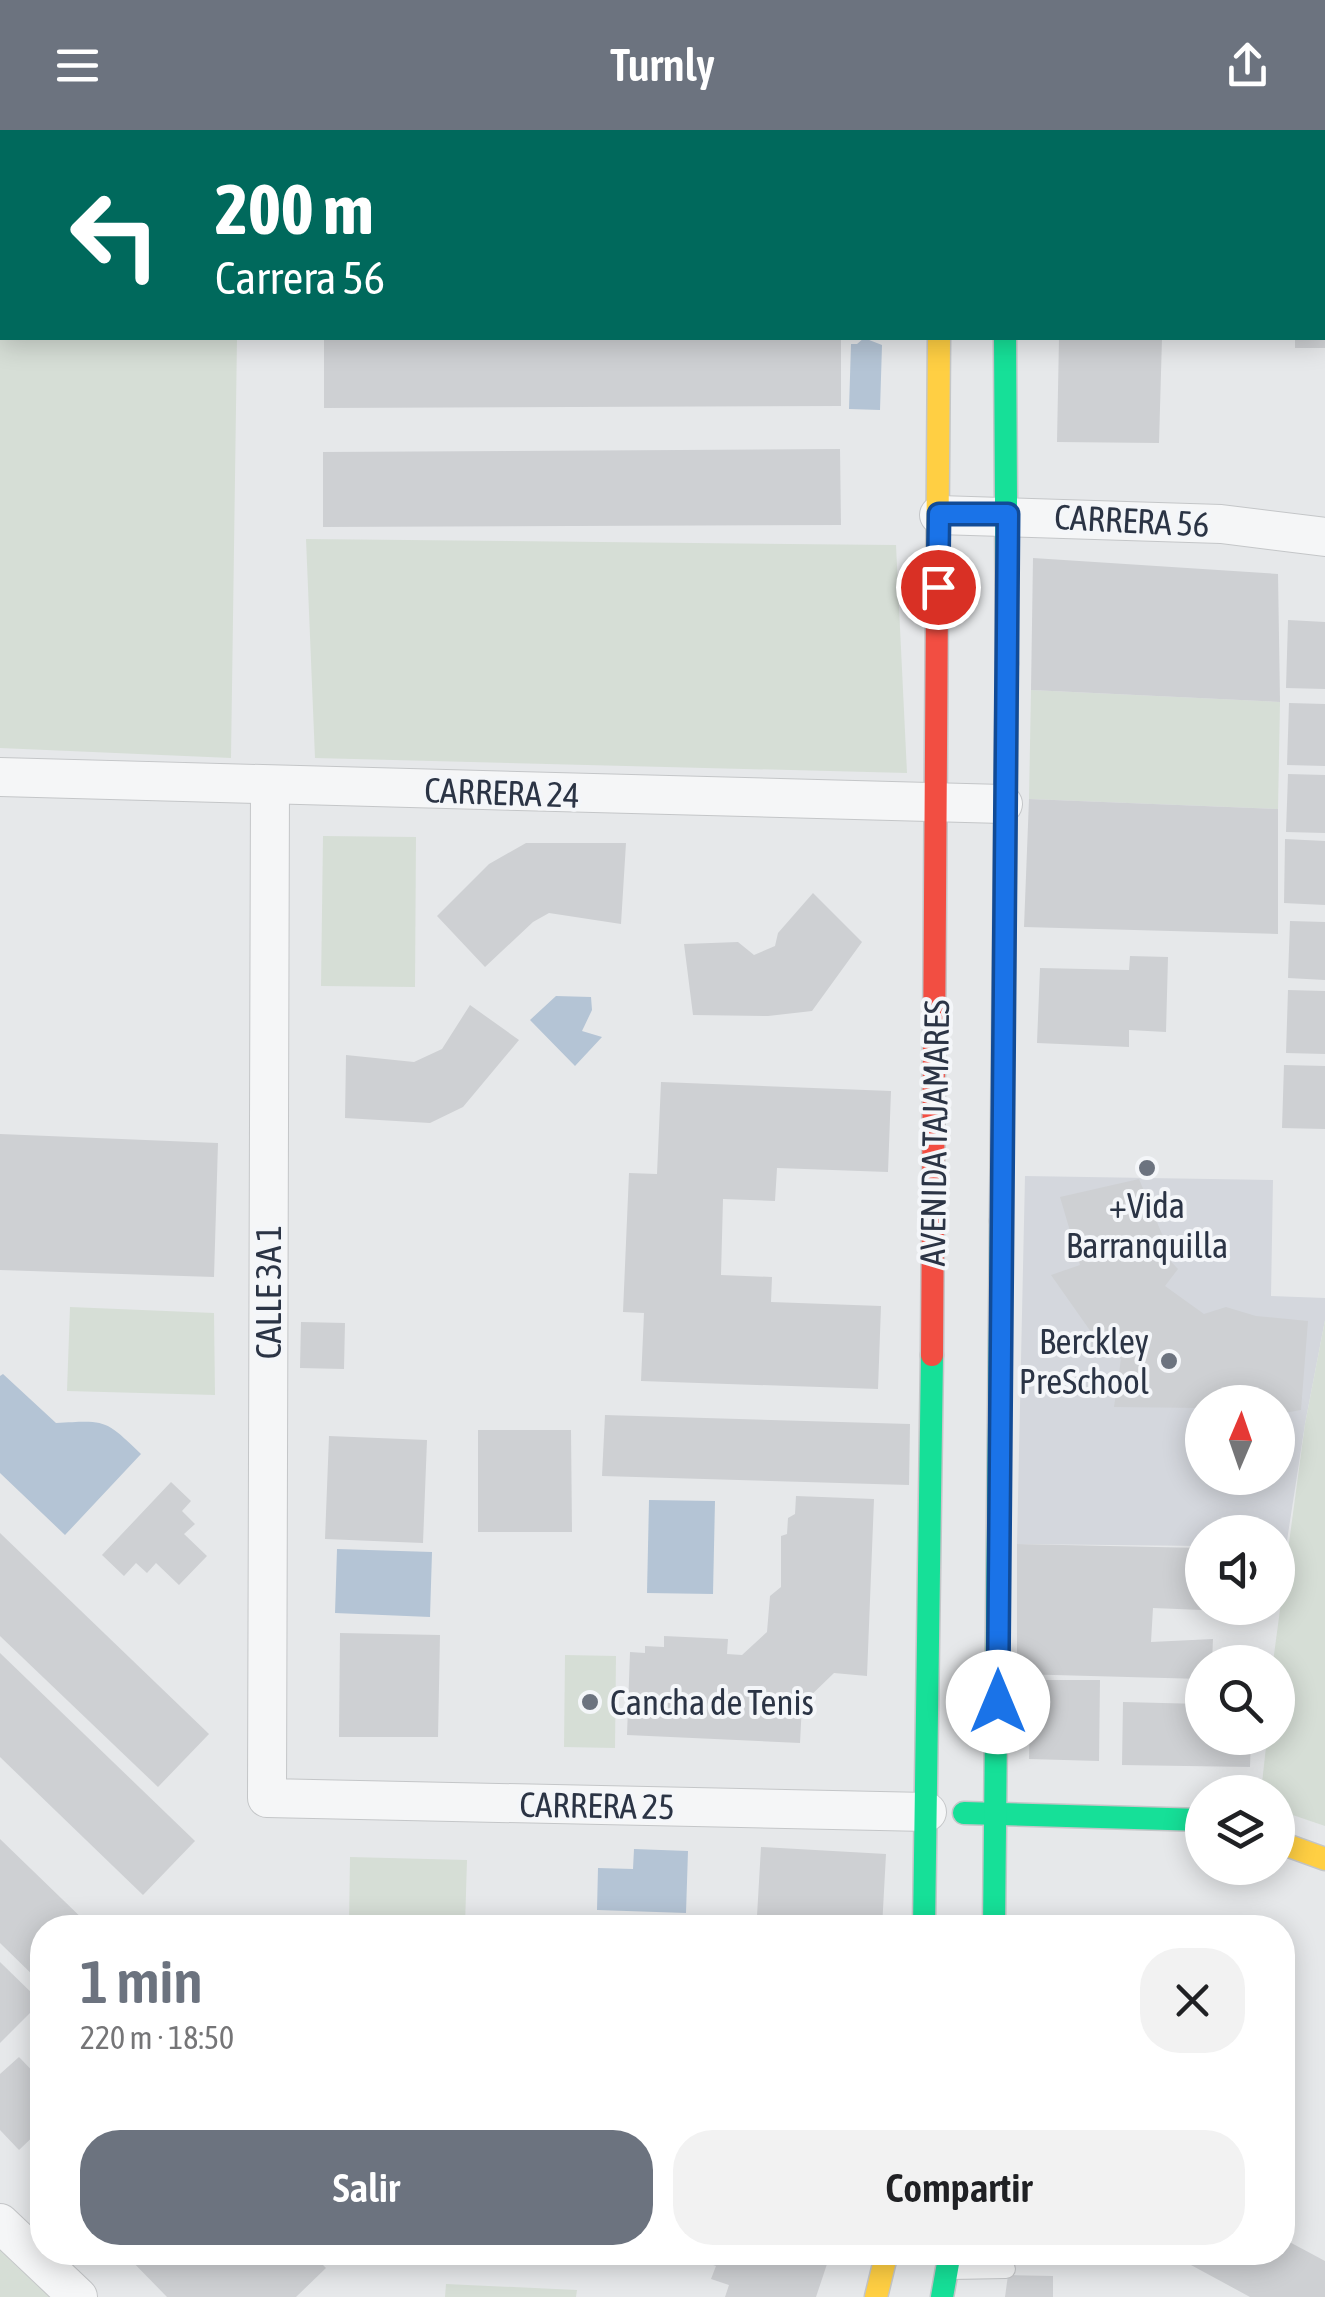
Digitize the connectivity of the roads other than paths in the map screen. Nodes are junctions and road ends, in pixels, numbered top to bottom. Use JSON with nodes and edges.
{"nodes":[{"id":1,"x":939,"y":340,"type":"edge"},
{"id":2,"x":1004,"y":340,"type":"edge"},
{"id":3,"x":939,"y":514,"type":"junction"},
{"id":4,"x":1008,"y":514,"type":"junction"},
{"id":5,"x":1325,"y":537,"type":"edge"},
{"id":6,"x":0,"y":777,"type":"edge"},
{"id":7,"x":270,"y":786,"type":"junction"},
{"id":8,"x":937,"y":803,"type":"junction"},
{"id":9,"x":1003,"y":804,"type":"junction"},
{"id":10,"x":267,"y":1798,"type":"joint"},
{"id":11,"x":927,"y":1812,"type":"junction"},
{"id":12,"x":997,"y":1814,"type":"junction"},
{"id":13,"x":1185,"y":1820,"type":"edge"},
{"id":14,"x":1295,"y":1848,"type":"edge"},
{"id":15,"x":1325,"y":1859,"type":"edge"},
{"id":16,"x":924,"y":1915,"type":"edge"},
{"id":17,"x":994,"y":1915,"type":"edge"},
{"id":18,"x":0,"y":2223,"type":"edge"},
{"id":19,"x":30,"y":2251,"type":"edge"},
{"id":20,"x":44,"y":2265,"type":"edge"},
{"id":21,"x":883,"y":2265,"type":"edge"},
{"id":22,"x":947,"y":2265,"type":"edge"},
{"id":23,"x":973,"y":2265,"type":"edge"},
{"id":24,"x":1006,"y":2269,"type":"dead end"},
{"id":25,"x":78,"y":2297,"type":"edge"},
{"id":26,"x":876,"y":2297,"type":"edge"},
{"id":27,"x":942,"y":2297,"type":"edge"}],
"edges":[{"from":1,"to":3,"type":"street","name":"AVENIDA TAJAMARES"},
{"from":2,"to":4,"type":"street","name":"AVENIDA TAJAMARES"},
{"from":3,"to":4,"type":"street","name":"CARRERA 56"},
{"from":3,"to":8,"type":"street","name":"AVENIDA TAJAMARES"},
{"from":4,"to":5,"type":"street","name":"CARRERA 56"},
{"from":4,"to":9,"type":"street","name":"AVENIDA TAJAMARES"},
{"from":6,"to":7,"type":"street","name":"CARRERA 24"},
{"from":7,"to":8,"type":"street","name":"CARRERA 24"},
{"from":7,"to":10,"type":"street","name":"CALLE 3A 1"},
{"from":8,"to":9,"type":"street","name":"CARRERA 24"},
{"from":8,"to":11,"type":"street","name":"AVENIDA TAJAMARES"},
{"from":9,"to":12,"type":"street","name":"AVENIDA TAJAMARES"},
{"from":10,"to":11,"type":"street","name":"CARRERA 25"},
{"from":11,"to":12,"type":"street"},
{"from":11,"to":16,"type":"street","name":"AVENIDA TAJAMARES"},
{"from":12,"to":13,"type":"street"},
{"from":12,"to":17,"type":"street","name":"AVENIDA TAJAMARES"},
{"from":14,"to":15,"type":"street"},
{"from":18,"to":19,"type":"street"},
{"from":20,"to":25,"type":"street"},
{"from":21,"to":26,"type":"street"},
{"from":22,"to":27,"type":"street"},
{"from":23,"to":24,"type":"lane"}]}
